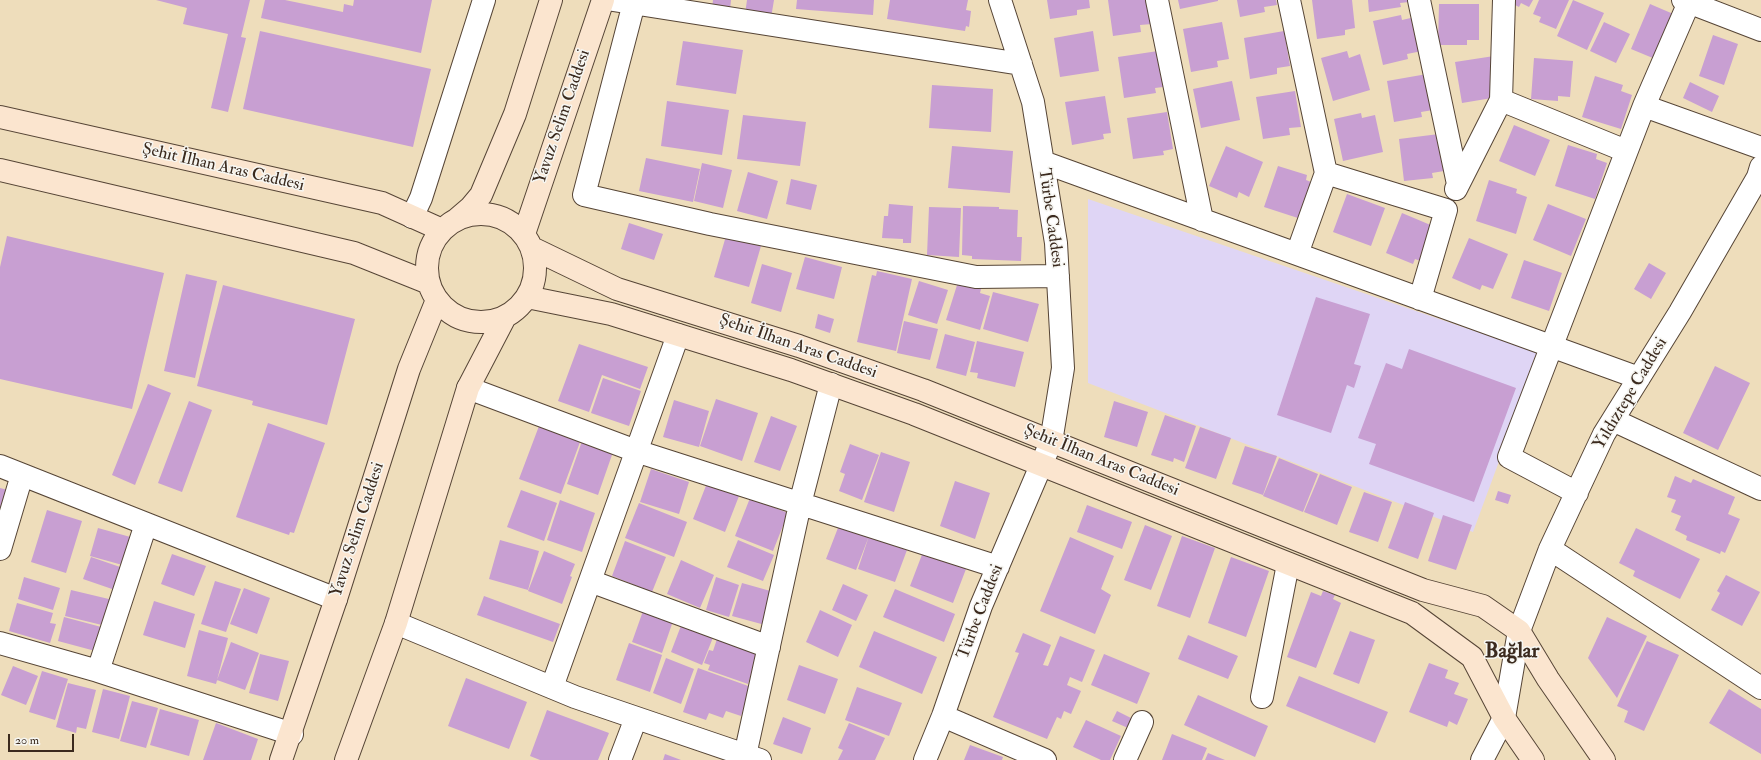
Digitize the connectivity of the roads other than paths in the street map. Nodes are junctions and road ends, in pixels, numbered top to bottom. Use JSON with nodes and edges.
{"nodes":[{"id":1,"x":484,"y":0,"type":"edge"},
{"id":2,"x":551,"y":0,"type":"edge"},
{"id":3,"x":603,"y":0,"type":"edge"},
{"id":4,"x":613,"y":0,"type":"edge"},
{"id":5,"x":1000,"y":0,"type":"edge"},
{"id":6,"x":1157,"y":0,"type":"edge"},
{"id":7,"x":1289,"y":0,"type":"edge"},
{"id":8,"x":1419,"y":0,"type":"edge"},
{"id":9,"x":1504,"y":0,"type":"edge"},
{"id":10,"x":1687,"y":1,"type":"edge"},
{"id":11,"x":634,"y":3,"type":"junction"},
{"id":12,"x":1761,"y":30,"type":"edge"},
{"id":13,"x":1021,"y":64,"type":"junction"},
{"id":14,"x":1501,"y":100,"type":"junction"},
{"id":15,"x":1644,"y":106,"type":"junction"},
{"id":16,"x":0,"y":117,"type":"edge"},
{"id":17,"x":1761,"y":148,"type":"edge"},
{"id":18,"x":1626,"y":151,"type":"junction"},
{"id":19,"x":1043,"y":162,"type":"junction"},
{"id":20,"x":1761,"y":166,"type":"edge"},
{"id":21,"x":0,"y":170,"type":"edge"},
{"id":22,"x":1326,"y":173,"type":"junction"},
{"id":23,"x":1458,"y":184,"type":"junction"},
{"id":24,"x":1446,"y":210,"type":"junction"},
{"id":25,"x":412,"y":217,"type":"junction"},
{"id":26,"x":1202,"y":220,"type":"junction"},
{"id":27,"x":450,"y":225,"type":"junction"},
{"id":28,"x":528,"y":241,"type":"junction"},
{"id":29,"x":1297,"y":254,"type":"junction"},
{"id":30,"x":1058,"y":276,"type":"junction"},
{"id":31,"x":433,"y":291,"type":"junction"},
{"id":32,"x":527,"y":297,"type":"junction"},
{"id":33,"x":1420,"y":299,"type":"junction"},
{"id":34,"x":505,"y":317,"type":"junction"},
{"id":35,"x":678,"y":335,"type":"junction"},
{"id":36,"x":1551,"y":347,"type":"junction"},
{"id":37,"x":1639,"y":378,"type":"junction"},
{"id":38,"x":830,"y":384,"type":"junction"},
{"id":39,"x":468,"y":388,"type":"junction"},
{"id":40,"x":1613,"y":420,"type":"junction"},
{"id":41,"x":1051,"y":442,"type":"junction"},
{"id":42,"x":636,"y":451,"type":"junction"},
{"id":43,"x":1041,"y":465,"type":"junction"},
{"id":44,"x":0,"y":466,"type":"edge"},
{"id":45,"x":22,"y":475,"type":"junction"},
{"id":46,"x":1761,"y":489,"type":"edge"},
{"id":47,"x":1577,"y":493,"type":"junction"},
{"id":48,"x":800,"y":504,"type":"junction"},
{"id":49,"x":146,"y":524,"type":"junction"},
{"id":50,"x":0,"y":549,"type":"edge"},
{"id":51,"x":1550,"y":549,"type":"junction"},
{"id":52,"x":1288,"y":564,"type":"junction"},
{"id":53,"x":998,"y":567,"type":"junction"},
{"id":54,"x":590,"y":581,"type":"junction"},
{"id":55,"x":336,"y":599,"type":"junction"},
{"id":56,"x":396,"y":623,"type":"junction"},
{"id":57,"x":1519,"y":631,"type":"junction"},
{"id":58,"x":0,"y":643,"type":"edge"},
{"id":59,"x":769,"y":647,"type":"junction"},
{"id":60,"x":98,"y":672,"type":"junction"},
{"id":61,"x":552,"y":687,"type":"junction"},
{"id":62,"x":1761,"y":688,"type":"edge"},
{"id":63,"x":1262,"y":697,"type":"dead end"},
{"id":64,"x":943,"y":716,"type":"junction"},
{"id":65,"x":636,"y":718,"type":"junction"},
{"id":66,"x":1504,"y":718,"type":"junction"},
{"id":67,"x":1142,"y":722,"type":"dead end"},
{"id":68,"x":292,"y":734,"type":"junction"},
{"id":69,"x":750,"y":758,"type":"edge"},
{"id":70,"x":281,"y":760,"type":"edge"},
{"id":71,"x":346,"y":760,"type":"edge"},
{"id":72,"x":620,"y":760,"type":"edge"},
{"id":73,"x":925,"y":760,"type":"edge"},
{"id":74,"x":1044,"y":760,"type":"edge"},
{"id":75,"x":1125,"y":760,"type":"edge"},
{"id":76,"x":1482,"y":760,"type":"edge"},
{"id":77,"x":1533,"y":760,"type":"edge"},
{"id":78,"x":1604,"y":760,"type":"edge"}],
"edges":[{"from":1,"to":25,"type":"street"},
{"from":2,"to":27,"type":"main road"},
{"from":3,"to":28,"type":"main road","name":"Yavuz Selim Caddesi"},
{"from":4,"to":11,"type":"street"},
{"from":5,"to":13,"type":"street","name":"Türbe Caddesi"},
{"from":6,"to":26,"type":"street"},
{"from":7,"to":22,"type":"street"},
{"from":8,"to":23,"type":"street"},
{"from":9,"to":14,"type":"street"},
{"from":10,"to":12,"type":"street"},
{"from":10,"to":15,"type":"street"},
{"from":11,"to":13,"type":"street"},
{"from":11,"to":30,"type":"street"},
{"from":13,"to":19,"type":"street","name":"Türbe Caddesi"},
{"from":14,"to":18,"type":"street"},
{"from":14,"to":23,"type":"street"},
{"from":15,"to":17,"type":"street"},
{"from":15,"to":18,"type":"street"},
{"from":16,"to":25,"type":"main road","name":"Şehit İlhan Aras Caddesi"},
{"from":18,"to":36,"type":"street"},
{"from":19,"to":26,"type":"street"},
{"from":19,"to":30,"type":"street","name":"Türbe Caddesi"},
{"from":20,"to":37,"type":"street","name":"Yıldıztepe Caddesi"},
{"from":21,"to":31,"type":"main road"},
{"from":22,"to":24,"type":"street"},
{"from":22,"to":29,"type":"street"},
{"from":23,"to":24,"type":"street"},
{"from":24,"to":33,"type":"street"},
{"from":25,"to":27,"type":"main road","name":"Şehit İlhan Aras Caddesi"},
{"from":26,"to":29,"type":"street"},
{"from":27,"to":28,"type":"main road"},
{"from":27,"to":31,"type":"main road"},
{"from":28,"to":32,"type":"main road"},
{"from":28,"to":41,"type":"main road","name":"Şehit İlhan Aras Caddesi"},
{"from":29,"to":33,"type":"street"},
{"from":30,"to":41,"type":"street","name":"Türbe Caddesi"},
{"from":31,"to":34,"type":"main road"},
{"from":31,"to":55,"type":"main road","name":"Yavuz Selim Caddesi"},
{"from":32,"to":34,"type":"main road"},
{"from":32,"to":35,"type":"main road","name":"Şehit İlhan Aras Caddesi"},
{"from":33,"to":36,"type":"street"},
{"from":34,"to":39,"type":"main road"},
{"from":35,"to":38,"type":"main road","name":"Şehit İlhan Aras Caddesi"},
{"from":35,"to":42,"type":"street"},
{"from":36,"to":37,"type":"street"},
{"from":36,"to":47,"type":"street"},
{"from":37,"to":40,"type":"street","name":"Yıldıztepe Caddesi"},
{"from":38,"to":43,"type":"main road","name":"Şehit İlhan Aras Caddesi"},
{"from":38,"to":48,"type":"street"},
{"from":39,"to":42,"type":"street"},
{"from":39,"to":56,"type":"main road"},
{"from":40,"to":46,"type":"street"},
{"from":40,"to":47,"type":"street","name":"Yıldıztepe Caddesi"},
{"from":41,"to":43,"type":"street","name":"Türbe Caddesi"},
{"from":41,"to":57,"type":"main road","name":"Şehit İlhan Aras Caddesi"},
{"from":42,"to":48,"type":"street"},
{"from":42,"to":54,"type":"street"},
{"from":43,"to":52,"type":"main road","name":"Şehit İlhan Aras Caddesi"},
{"from":43,"to":53,"type":"street","name":"Türbe Caddesi"},
{"from":44,"to":45,"type":"street"},
{"from":45,"to":49,"type":"street"},
{"from":45,"to":50,"type":"street"},
{"from":47,"to":51,"type":"street","name":"Yıldıztepe Caddesi"},
{"from":48,"to":53,"type":"street"},
{"from":48,"to":59,"type":"street"},
{"from":49,"to":55,"type":"street"},
{"from":49,"to":60,"type":"street"},
{"from":51,"to":57,"type":"street","name":"Yıldıztepe Caddesi"},
{"from":51,"to":62,"type":"street"},
{"from":52,"to":63,"type":"street"},
{"from":52,"to":66,"type":"main road","name":"Şehit İlhan Aras Caddesi"},
{"from":53,"to":64,"type":"street","name":"Türbe Caddesi"},
{"from":54,"to":59,"type":"street"},
{"from":54,"to":61,"type":"street"},
{"from":55,"to":68,"type":"main road","name":"Yavuz Selim Caddesi"},
{"from":56,"to":61,"type":"street"},
{"from":56,"to":71,"type":"main road"},
{"from":57,"to":66,"type":"street","name":"Yıldıztepe Caddesi"},
{"from":57,"to":78,"type":"main road","name":"Şehit İlhan Aras Caddesi"},
{"from":58,"to":60,"type":"street"},
{"from":59,"to":69,"type":"street"},
{"from":60,"to":68,"type":"street"},
{"from":61,"to":65,"type":"street"},
{"from":64,"to":73,"type":"street","name":"Türbe Caddesi"},
{"from":64,"to":74,"type":"street"},
{"from":65,"to":69,"type":"street"},
{"from":65,"to":72,"type":"street"},
{"from":66,"to":76,"type":"street","name":"Yıldıztepe Caddesi"},
{"from":66,"to":77,"type":"main road","name":"Şehit İlhan Aras Caddesi"},
{"from":67,"to":75,"type":"street"},
{"from":68,"to":70,"type":"main road","name":"Yavuz Selim Caddesi"}]}
